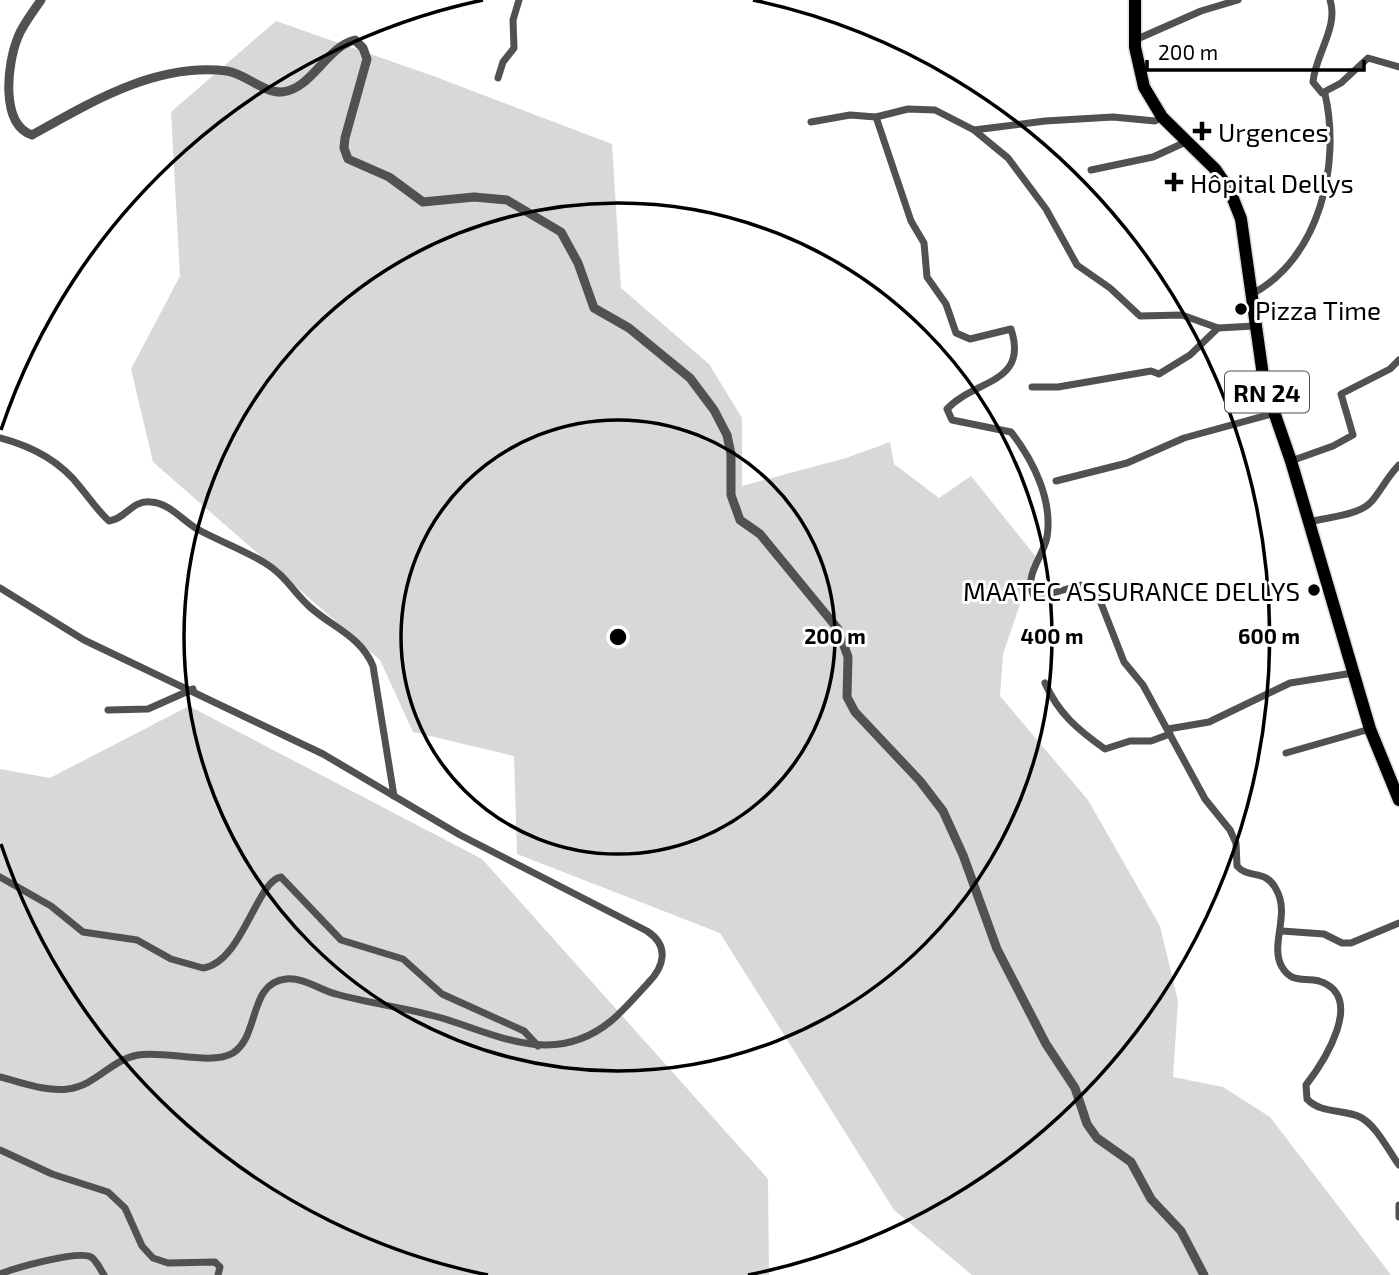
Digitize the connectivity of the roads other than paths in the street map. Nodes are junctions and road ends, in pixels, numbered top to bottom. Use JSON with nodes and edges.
{"nodes":[{"id":1,"x":41,"y":0,"type":"edge"},
{"id":2,"x":519,"y":0,"type":"edge"},
{"id":3,"x":1135,"y":0,"type":"edge"},
{"id":4,"x":1199,"y":0,"type":"edge"},
{"id":5,"x":1238,"y":0,"type":"edge"},
{"id":6,"x":1331,"y":0,"type":"edge"},
{"id":7,"x":1201,"y":11,"type":"junction"},
{"id":8,"x":1135,"y":40,"type":"junction"},
{"id":9,"x":1399,"y":67,"type":"edge"},
{"id":10,"x":498,"y":78,"type":"dead end"},
{"id":11,"x":1325,"y":94,"type":"junction"},
{"id":12,"x":876,"y":117,"type":"junction"},
{"id":13,"x":1162,"y":117,"type":"junction"},
{"id":14,"x":811,"y":122,"type":"dead end"},
{"id":15,"x":974,"y":130,"type":"junction"},
{"id":16,"x":1188,"y":141,"type":"junction"},
{"id":17,"x":1091,"y":170,"type":"dead end"},
{"id":18,"x":1252,"y":294,"type":"junction"},
{"id":19,"x":1254,"y":326,"type":"junction"},
{"id":20,"x":1218,"y":328,"type":"junction"},
{"id":21,"x":1399,"y":360,"type":"edge"},
{"id":22,"x":1032,"y":387,"type":"dead end"},
{"id":23,"x":1275,"y":413,"type":"junction"},
{"id":24,"x":0,"y":438,"type":"edge"},
{"id":25,"x":1291,"y":461,"type":"junction"},
{"id":26,"x":1399,"y":464,"type":"edge"},
{"id":27,"x":1056,"y":481,"type":"dead end"},
{"id":28,"x":1308,"y":522,"type":"junction"},
{"id":29,"x":0,"y":588,"type":"edge"},
{"id":30,"x":1353,"y":673,"type":"junction"},
{"id":31,"x":1045,"y":682,"type":"dead end"},
{"id":32,"x":193,"y":690,"type":"junction"},
{"id":33,"x":108,"y":710,"type":"dead end"},
{"id":34,"x":1370,"y":729,"type":"junction"},
{"id":35,"x":1169,"y":732,"type":"junction"},
{"id":36,"x":1286,"y":752,"type":"dead end"},
{"id":37,"x":394,"y":796,"type":"junction"},
{"id":38,"x":1399,"y":800,"type":"edge"},
{"id":39,"x":0,"y":877,"type":"edge"},
{"id":40,"x":1399,"y":923,"type":"edge"},
{"id":41,"x":1282,"y":931,"type":"junction"},
{"id":42,"x":538,"y":1046,"type":"junction"},
{"id":43,"x":0,"y":1077,"type":"edge"},
{"id":44,"x":0,"y":1150,"type":"edge"},
{"id":45,"x":1399,"y":1165,"type":"edge"},
{"id":46,"x":1399,"y":1205,"type":"edge"},
{"id":47,"x":1399,"y":1217,"type":"edge"},
{"id":48,"x":0,"y":1274,"type":"edge"},
{"id":49,"x":104,"y":1275,"type":"edge"},
{"id":50,"x":218,"y":1275,"type":"edge"},
{"id":51,"x":1204,"y":1275,"type":"edge"}],
"edges":[{"from":1,"to":51,"type":"street"},
{"from":2,"to":10,"type":"street"},
{"from":3,"to":8,"type":"main road","number":"RN 24"},
{"from":4,"to":7,"type":"street"},
{"from":5,"to":7,"type":"street"},
{"from":6,"to":11,"type":"street"},
{"from":7,"to":8,"type":"street"},
{"from":8,"to":13,"type":"main road","number":"RN 24"},
{"from":9,"to":11,"type":"street"},
{"from":11,"to":18,"type":"street"},
{"from":12,"to":14,"type":"street"},
{"from":12,"to":15,"type":"street"},
{"from":12,"to":35,"type":"street"},
{"from":13,"to":15,"type":"street"},
{"from":13,"to":16,"type":"main road","number":"RN 24"},
{"from":15,"to":20,"type":"street"},
{"from":16,"to":17,"type":"street"},
{"from":16,"to":18,"type":"main road","number":"RN 24"},
{"from":18,"to":19,"type":"main road","number":"RN 24"},
{"from":19,"to":20,"type":"street"},
{"from":19,"to":23,"type":"main road","number":"RN 24"},
{"from":20,"to":22,"type":"street"},
{"from":21,"to":25,"type":"street"},
{"from":23,"to":25,"type":"main road","number":"RN 24"},
{"from":23,"to":27,"type":"street"},
{"from":24,"to":37,"type":"street"},
{"from":25,"to":28,"type":"main road","number":"RN 24"},
{"from":26,"to":28,"type":"street"},
{"from":28,"to":30,"type":"main road","number":"RN 24"},
{"from":29,"to":32,"type":"street"},
{"from":30,"to":34,"type":"main road","number":"RN 24"},
{"from":30,"to":35,"type":"street"},
{"from":31,"to":35,"type":"street"},
{"from":32,"to":33,"type":"street"},
{"from":32,"to":37,"type":"street"},
{"from":34,"to":36,"type":"street"},
{"from":34,"to":38,"type":"main road","number":"RN 24"},
{"from":35,"to":41,"type":"street"},
{"from":37,"to":42,"type":"street"},
{"from":39,"to":42,"type":"street"},
{"from":40,"to":41,"type":"street"},
{"from":41,"to":45,"type":"street"},
{"from":42,"to":43,"type":"street"},
{"from":44,"to":50,"type":"street"},
{"from":46,"to":47,"type":"street"},
{"from":48,"to":49,"type":"street"}]}
